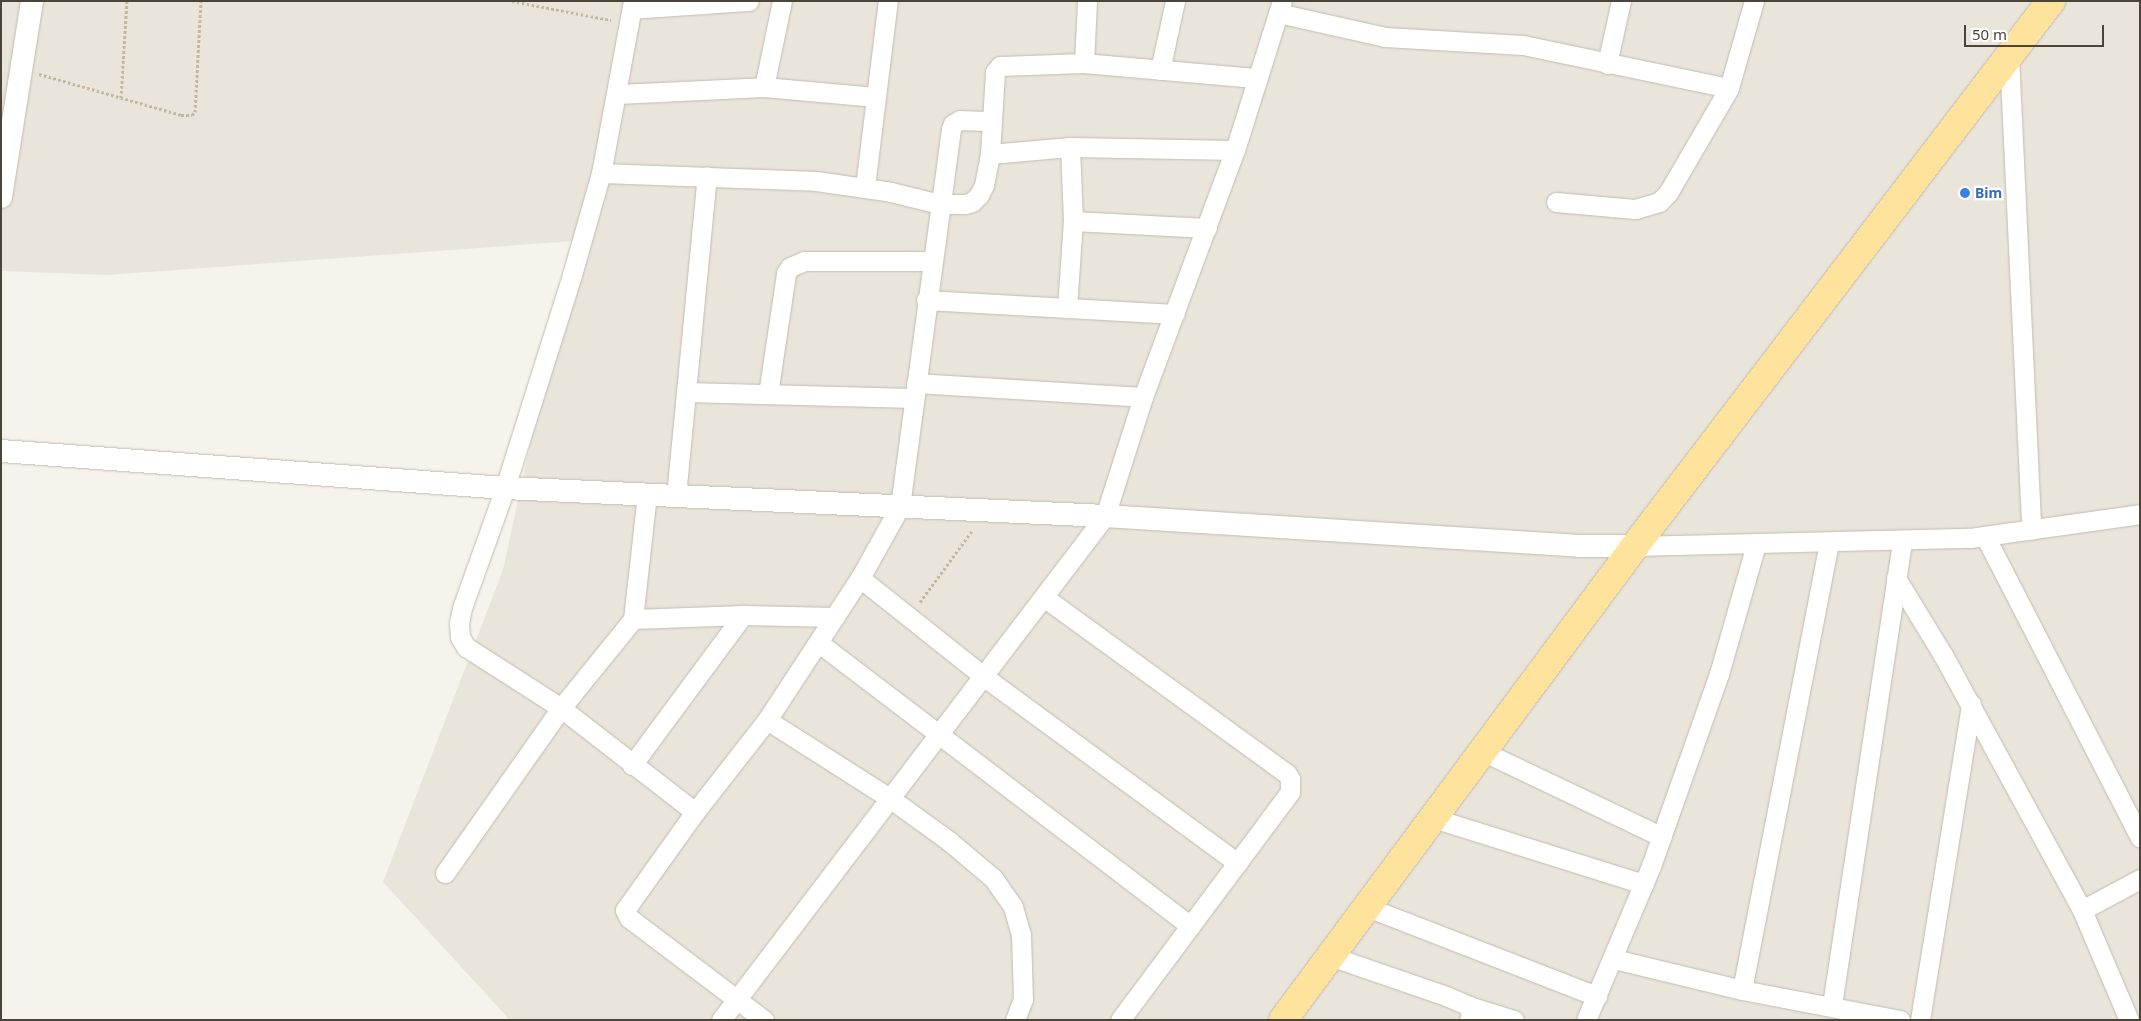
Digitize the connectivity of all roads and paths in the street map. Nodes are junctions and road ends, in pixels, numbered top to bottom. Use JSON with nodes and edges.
{"nodes":[{"id":1,"x":32,"y":1,"type":"edge"},
{"id":2,"x":128,"y":1,"type":"edge"},
{"id":3,"x":201,"y":1,"type":"edge"},
{"id":4,"x":512,"y":1,"type":"edge"},
{"id":5,"x":749,"y":1,"type":"edge"},
{"id":6,"x":782,"y":1,"type":"edge"},
{"id":7,"x":888,"y":1,"type":"edge"},
{"id":8,"x":1087,"y":1,"type":"edge"},
{"id":9,"x":1176,"y":1,"type":"edge"},
{"id":10,"x":1621,"y":1,"type":"edge"},
{"id":11,"x":1754,"y":1,"type":"edge"},
{"id":12,"x":2051,"y":1,"type":"edge"},
{"id":13,"x":1280,"y":7,"type":"edge"},
{"id":14,"x":631,"y":11,"type":"edge"},
{"id":15,"x":2009,"y":56,"type":"junction"},
{"id":16,"x":1084,"y":63,"type":"junction"},
{"id":17,"x":1607,"y":64,"type":"junction"},
{"id":18,"x":22,"y":69,"type":"junction"},
{"id":19,"x":1160,"y":70,"type":"junction"},
{"id":20,"x":1257,"y":78,"type":"junction"},
{"id":21,"x":764,"y":87,"type":"junction"},
{"id":22,"x":1729,"y":88,"type":"junction"},
{"id":23,"x":617,"y":94,"type":"junction"},
{"id":24,"x":876,"y":97,"type":"junction"},
{"id":25,"x":121,"y":98,"type":"junction"},
{"id":26,"x":992,"y":121,"type":"junction"},
{"id":27,"x":1070,"y":147,"type":"junction"},
{"id":28,"x":1235,"y":150,"type":"junction"},
{"id":29,"x":990,"y":154,"type":"junction"},
{"id":30,"x":601,"y":173,"type":"junction"},
{"id":31,"x":707,"y":176,"type":"junction"},
{"id":32,"x":864,"y":187,"type":"junction"},
{"id":33,"x":1,"y":197,"type":"edge"},
{"id":34,"x":1556,"y":202,"type":"dead end"},
{"id":35,"x":940,"y":204,"type":"junction"},
{"id":36,"x":1074,"y":221,"type":"junction"},
{"id":37,"x":1207,"y":228,"type":"junction"},
{"id":38,"x":932,"y":261,"type":"junction"},
{"id":39,"x":926,"y":300,"type":"junction"},
{"id":40,"x":1067,"y":308,"type":"junction"},
{"id":41,"x":1175,"y":314,"type":"junction"},
{"id":42,"x":915,"y":391,"type":"junction"},
{"id":43,"x":686,"y":392,"type":"junction"},
{"id":44,"x":768,"y":394,"type":"junction"},
{"id":45,"x":1143,"y":397,"type":"junction"},
{"id":46,"x":1,"y":451,"type":"edge"},
{"id":47,"x":504,"y":488,"type":"junction"},
{"id":48,"x":647,"y":494,"type":"junction"},
{"id":49,"x":676,"y":496,"type":"junction"},
{"id":50,"x":900,"y":506,"type":"junction"},
{"id":51,"x":986,"y":510,"type":"junction"},
{"id":52,"x":2140,"y":514,"type":"edge"},
{"id":53,"x":1105,"y":516,"type":"junction"},
{"id":54,"x":2032,"y":529,"type":"junction"},
{"id":55,"x":1985,"y":536,"type":"junction"},
{"id":56,"x":1902,"y":541,"type":"junction"},
{"id":57,"x":1829,"y":542,"type":"junction"},
{"id":58,"x":1756,"y":544,"type":"junction"},
{"id":59,"x":1635,"y":546,"type":"junction"},
{"id":60,"x":860,"y":578,"type":"junction"},
{"id":61,"x":1896,"y":578,"type":"junction"},
{"id":62,"x":1045,"y":598,"type":"junction"},
{"id":63,"x":743,"y":615,"type":"junction"},
{"id":64,"x":835,"y":617,"type":"junction"},
{"id":65,"x":909,"y":617,"type":"junction"},
{"id":66,"x":634,"y":620,"type":"junction"},
{"id":67,"x":818,"y":643,"type":"junction"},
{"id":68,"x":983,"y":676,"type":"junction"},
{"id":69,"x":1970,"y":704,"type":"junction"},
{"id":70,"x":561,"y":708,"type":"junction"},
{"id":71,"x":767,"y":720,"type":"junction"},
{"id":72,"x":938,"y":735,"type":"junction"},
{"id":73,"x":1482,"y":751,"type":"junction"},
{"id":74,"x":632,"y":765,"type":"junction"},
{"id":75,"x":890,"y":799,"type":"junction"},
{"id":76,"x":695,"y":812,"type":"junction"},
{"id":77,"x":1433,"y":818,"type":"junction"},
{"id":78,"x":1662,"y":837,"type":"junction"},
{"id":79,"x":2140,"y":838,"type":"edge"},
{"id":80,"x":1238,"y":864,"type":"junction"},
{"id":81,"x":445,"y":873,"type":"dead end"},
{"id":82,"x":2140,"y":879,"type":"edge"},
{"id":83,"x":1644,"y":884,"type":"junction"},
{"id":84,"x":1367,"y":907,"type":"junction"},
{"id":85,"x":2082,"y":910,"type":"junction"},
{"id":86,"x":1190,"y":926,"type":"junction"},
{"id":87,"x":1330,"y":956,"type":"junction"},
{"id":88,"x":1614,"y":959,"type":"junction"},
{"id":89,"x":1742,"y":990,"type":"junction"},
{"id":90,"x":1597,"y":996,"type":"junction"},
{"id":91,"x":737,"y":999,"type":"junction"},
{"id":92,"x":1832,"y":1005,"type":"junction"},
{"id":93,"x":1469,"y":1013,"type":"edge"},
{"id":94,"x":721,"y":1020,"type":"edge"},
{"id":95,"x":764,"y":1020,"type":"edge"},
{"id":96,"x":1015,"y":1020,"type":"edge"},
{"id":97,"x":1120,"y":1020,"type":"edge"},
{"id":98,"x":1283,"y":1020,"type":"edge"},
{"id":99,"x":1514,"y":1020,"type":"edge"},
{"id":100,"x":1586,"y":1020,"type":"edge"},
{"id":101,"x":1900,"y":1020,"type":"edge"},
{"id":102,"x":1920,"y":1020,"type":"edge"},
{"id":103,"x":2129,"y":1020,"type":"edge"}],
"edges":[{"from":1,"to":18,"type":"street"},
{"from":2,"to":25,"type":"path"},
{"from":3,"to":25,"type":"path"},
{"from":4,"to":14,"type":"path"},
{"from":5,"to":14,"type":"street"},
{"from":6,"to":21,"type":"street"},
{"from":7,"to":24,"type":"street"},
{"from":8,"to":16,"type":"street"},
{"from":9,"to":19,"type":"street"},
{"from":10,"to":17,"type":"street"},
{"from":11,"to":22,"type":"street"},
{"from":12,"to":15,"type":"main road"},
{"from":13,"to":17,"type":"street"},
{"from":13,"to":20,"type":"street"},
{"from":14,"to":23,"type":"street"},
{"from":15,"to":54,"type":"street"},
{"from":15,"to":59,"type":"main road"},
{"from":16,"to":19,"type":"street"},
{"from":16,"to":26,"type":"street"},
{"from":17,"to":22,"type":"street"},
{"from":18,"to":25,"type":"path"},
{"from":18,"to":33,"type":"street"},
{"from":19,"to":20,"type":"street"},
{"from":20,"to":28,"type":"street"},
{"from":21,"to":23,"type":"street"},
{"from":21,"to":24,"type":"street"},
{"from":22,"to":34,"type":"street"},
{"from":23,"to":30,"type":"street"},
{"from":24,"to":32,"type":"street"},
{"from":26,"to":29,"type":"street"},
{"from":26,"to":35,"type":"street"},
{"from":27,"to":28,"type":"street"},
{"from":27,"to":29,"type":"street"},
{"from":27,"to":36,"type":"street"},
{"from":28,"to":37,"type":"street"},
{"from":29,"to":35,"type":"street"},
{"from":30,"to":31,"type":"street"},
{"from":30,"to":47,"type":"street"},
{"from":31,"to":32,"type":"street"},
{"from":31,"to":43,"type":"street"},
{"from":32,"to":35,"type":"street"},
{"from":35,"to":38,"type":"street"},
{"from":36,"to":37,"type":"street"},
{"from":36,"to":40,"type":"street"},
{"from":37,"to":41,"type":"street"},
{"from":38,"to":39,"type":"street"},
{"from":38,"to":44,"type":"street"},
{"from":39,"to":40,"type":"street"},
{"from":39,"to":42,"type":"street"},
{"from":40,"to":41,"type":"street"},
{"from":41,"to":45,"type":"street"},
{"from":42,"to":44,"type":"street"},
{"from":42,"to":45,"type":"street"},
{"from":42,"to":50,"type":"street"},
{"from":43,"to":44,"type":"street"},
{"from":43,"to":49,"type":"street"},
{"from":45,"to":53,"type":"street"},
{"from":46,"to":47,"type":"street"},
{"from":47,"to":48,"type":"street"},
{"from":47,"to":70,"type":"street"},
{"from":48,"to":49,"type":"street"},
{"from":48,"to":66,"type":"street"},
{"from":49,"to":50,"type":"street"},
{"from":50,"to":51,"type":"street"},
{"from":50,"to":60,"type":"street"},
{"from":51,"to":53,"type":"street"},
{"from":51,"to":65,"type":"path"},
{"from":52,"to":54,"type":"street"},
{"from":53,"to":59,"type":"street"},
{"from":53,"to":62,"type":"street"},
{"from":54,"to":55,"type":"street"},
{"from":55,"to":56,"type":"street"},
{"from":55,"to":79,"type":"street"},
{"from":56,"to":57,"type":"street"},
{"from":56,"to":61,"type":"street"},
{"from":57,"to":58,"type":"street"},
{"from":57,"to":89,"type":"street"},
{"from":58,"to":59,"type":"street"},
{"from":58,"to":78,"type":"street"},
{"from":59,"to":73,"type":"main road"},
{"from":60,"to":64,"type":"street"},
{"from":60,"to":65,"type":"street"},
{"from":61,"to":69,"type":"street"},
{"from":61,"to":92,"type":"street"},
{"from":62,"to":68,"type":"street"},
{"from":62,"to":80,"type":"street"},
{"from":63,"to":64,"type":"street"},
{"from":63,"to":66,"type":"street"},
{"from":63,"to":74,"type":"street"},
{"from":64,"to":67,"type":"street"},
{"from":65,"to":68,"type":"street"},
{"from":66,"to":70,"type":"street"},
{"from":67,"to":71,"type":"street"},
{"from":67,"to":72,"type":"street"},
{"from":68,"to":72,"type":"street"},
{"from":68,"to":80,"type":"street"},
{"from":69,"to":85,"type":"street"},
{"from":69,"to":102,"type":"street"},
{"from":70,"to":74,"type":"street"},
{"from":70,"to":81,"type":"street"},
{"from":71,"to":75,"type":"street"},
{"from":71,"to":76,"type":"street"},
{"from":72,"to":75,"type":"street"},
{"from":72,"to":86,"type":"street"},
{"from":73,"to":77,"type":"main road"},
{"from":73,"to":78,"type":"street"},
{"from":74,"to":76,"type":"street"},
{"from":75,"to":91,"type":"street"},
{"from":75,"to":96,"type":"street"},
{"from":76,"to":91,"type":"street"},
{"from":77,"to":83,"type":"street"},
{"from":77,"to":84,"type":"main road"},
{"from":78,"to":83,"type":"street"},
{"from":80,"to":86,"type":"street"},
{"from":82,"to":85,"type":"street"},
{"from":83,"to":88,"type":"street"},
{"from":84,"to":87,"type":"main road"},
{"from":84,"to":90,"type":"street"},
{"from":85,"to":103,"type":"street"},
{"from":86,"to":97,"type":"street"},
{"from":87,"to":93,"type":"street"},
{"from":87,"to":98,"type":"main road"},
{"from":88,"to":89,"type":"street"},
{"from":88,"to":90,"type":"street"},
{"from":89,"to":92,"type":"street"},
{"from":90,"to":100,"type":"street"},
{"from":91,"to":94,"type":"street"},
{"from":91,"to":95,"type":"street"},
{"from":92,"to":101,"type":"street"},
{"from":93,"to":99,"type":"street"}]}
